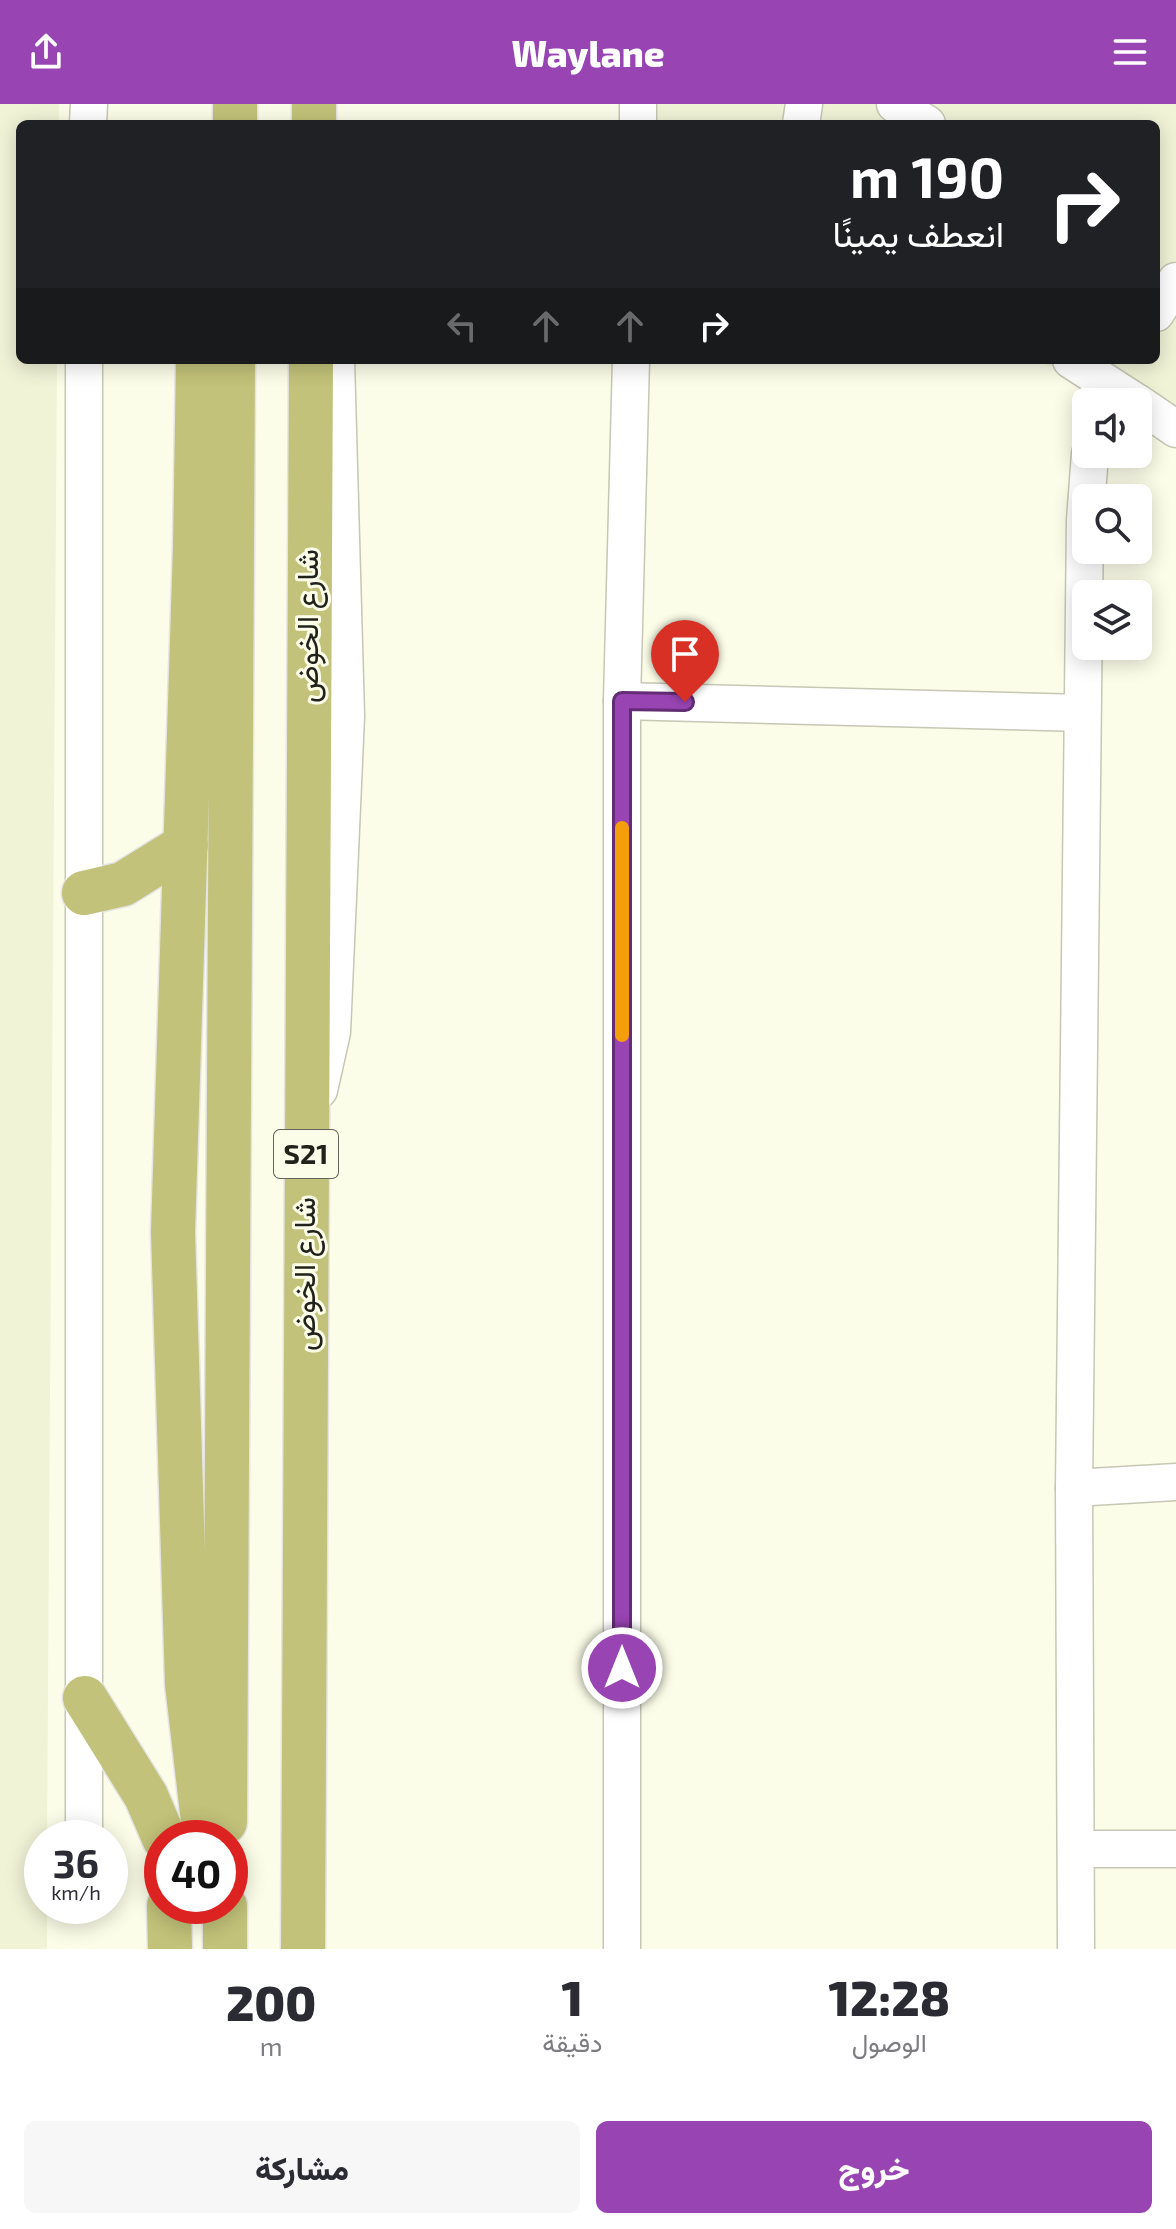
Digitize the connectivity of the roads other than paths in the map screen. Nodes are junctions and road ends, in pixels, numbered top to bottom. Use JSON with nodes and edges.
{"nodes":[{"id":1,"x":895,"y":104,"type":"edge"},
{"id":2,"x":921,"y":120,"type":"edge"},
{"id":3,"x":1176,"y":281,"type":"edge"},
{"id":4,"x":1160,"y":307,"type":"edge"},
{"id":5,"x":84,"y":364,"type":"edge"},
{"id":6,"x":198,"y":364,"type":"edge"},
{"id":7,"x":233,"y":364,"type":"edge"},
{"id":8,"x":311,"y":364,"type":"edge"},
{"id":9,"x":336,"y":364,"type":"edge"},
{"id":10,"x":631,"y":364,"type":"edge"},
{"id":11,"x":1078,"y":364,"type":"edge"},
{"id":12,"x":1120,"y":388,"type":"edge"},
{"id":13,"x":1152,"y":411,"type":"edge"},
{"id":14,"x":1176,"y":429,"type":"edge"},
{"id":15,"x":1089,"y":468,"type":"edge"},
{"id":16,"x":622,"y":701,"type":"junction"},
{"id":17,"x":1082,"y":713,"type":"junction"},
{"id":18,"x":186,"y":845,"type":"junction"},
{"id":19,"x":84,"y":893,"type":"junction"},
{"id":20,"x":306,"y":1150,"type":"junction"},
{"id":21,"x":1176,"y":1482,"type":"edge"},
{"id":22,"x":1074,"y":1488,"type":"junction"},
{"id":23,"x":85,"y":1698,"type":"junction"},
{"id":24,"x":84,"y":1820,"type":"edge"},
{"id":25,"x":156,"y":1820,"type":"edge"},
{"id":26,"x":203,"y":1820,"type":"edge"},
{"id":27,"x":225,"y":1820,"type":"edge"},
{"id":28,"x":1077,"y":1849,"type":"junction"},
{"id":29,"x":1176,"y":1849,"type":"edge"},
{"id":30,"x":169,"y":1924,"type":"edge"},
{"id":31,"x":170,"y":1949,"type":"edge"},
{"id":32,"x":303,"y":1949,"type":"edge"},
{"id":33,"x":622,"y":1949,"type":"edge"},
{"id":34,"x":1076,"y":1949,"type":"edge"}],
"edges":[{"from":1,"to":2,"type":"street"},
{"from":3,"to":4,"type":"street"},
{"from":5,"to":19,"type":"street"},
{"from":6,"to":18,"type":"main road"},
{"from":7,"to":27,"type":"main road"},
{"from":8,"to":20,"type":"main road","name":"شارع الخوض","number":"S21"},
{"from":9,"to":20,"type":"street"},
{"from":10,"to":16,"type":"street"},
{"from":11,"to":12,"type":"street"},
{"from":13,"to":14,"type":"street"},
{"from":15,"to":17,"type":"street"},
{"from":16,"to":17,"type":"street"},
{"from":16,"to":33,"type":"street"},
{"from":17,"to":22,"type":"street"},
{"from":18,"to":19,"type":"main road"},
{"from":18,"to":26,"type":"main road"},
{"from":19,"to":23,"type":"street"},
{"from":20,"to":32,"type":"main road","name":"شارع الخوض","number":"S21"},
{"from":21,"to":22,"type":"street"},
{"from":22,"to":28,"type":"street"},
{"from":23,"to":24,"type":"street"},
{"from":23,"to":25,"type":"main road"},
{"from":28,"to":29,"type":"street"},
{"from":28,"to":34,"type":"street"},
{"from":30,"to":31,"type":"main road"}]}
